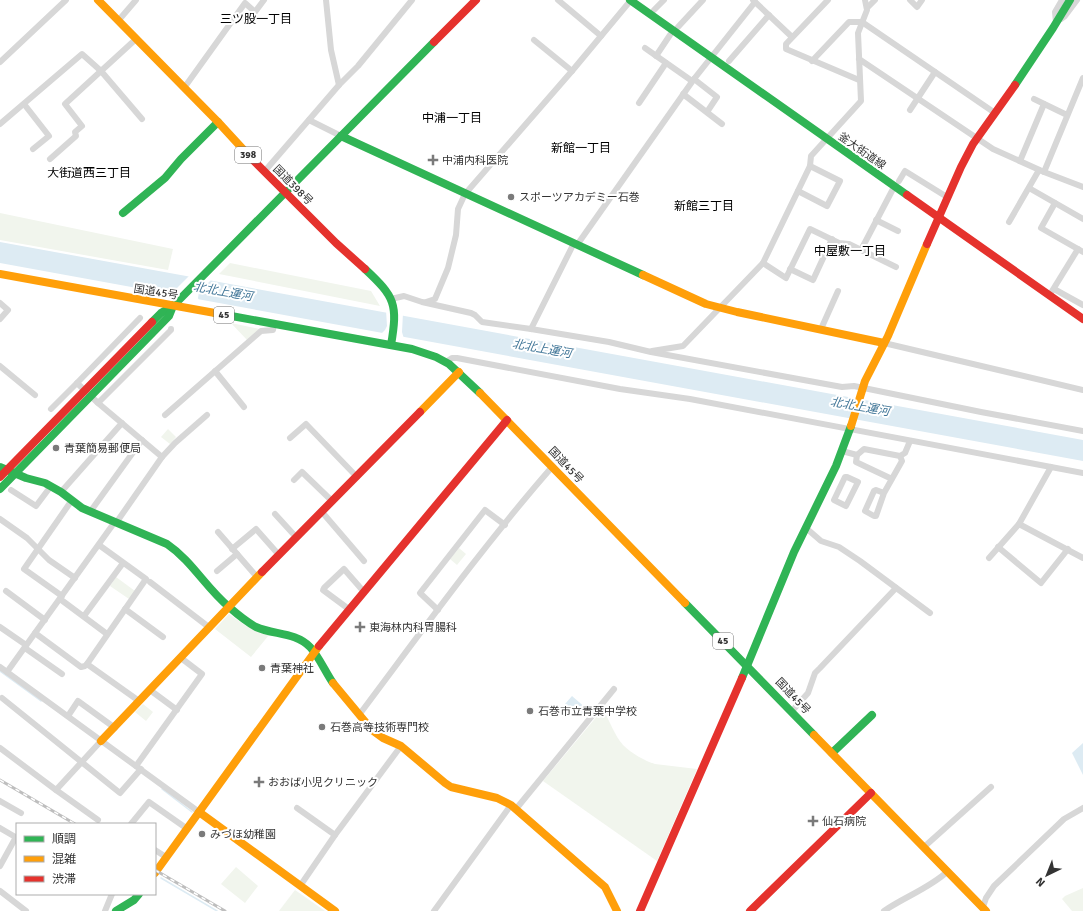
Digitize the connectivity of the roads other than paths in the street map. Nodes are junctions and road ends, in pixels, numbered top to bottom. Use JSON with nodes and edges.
{"nodes":[{"id":1,"x":66,"y":0,"type":"edge"},
{"id":2,"x":98,"y":0,"type":"edge"},
{"id":3,"x":136,"y":0,"type":"edge"},
{"id":4,"x":264,"y":0,"type":"edge"},
{"id":5,"x":326,"y":0,"type":"edge"},
{"id":6,"x":412,"y":0,"type":"edge"},
{"id":7,"x":476,"y":0,"type":"edge"},
{"id":8,"x":558,"y":0,"type":"edge"},
{"id":9,"x":630,"y":0,"type":"edge"},
{"id":10,"x":664,"y":0,"type":"edge"},
{"id":11,"x":703,"y":0,"type":"edge"},
{"id":12,"x":828,"y":0,"type":"edge"},
{"id":13,"x":865,"y":0,"type":"edge"},
{"id":14,"x":874,"y":0,"type":"edge"},
{"id":15,"x":910,"y":0,"type":"edge"},
{"id":16,"x":922,"y":0,"type":"edge"},
{"id":17,"x":1062,"y":0,"type":"edge"},
{"id":18,"x":1070,"y":0,"type":"edge"},
{"id":19,"x":1077,"y":0,"type":"edge"},
{"id":20,"x":754,"y":1,"type":"edge"},
{"id":21,"x":868,"y":7,"type":"junction"},
{"id":22,"x":654,"y":10,"type":"dead end"},
{"id":23,"x":769,"y":15,"type":"junction"},
{"id":24,"x":118,"y":21,"type":"junction"},
{"id":25,"x":862,"y":22,"type":"junction"},
{"id":26,"x":1056,"y":22,"type":"junction"},
{"id":27,"x":678,"y":27,"type":"dead end"},
{"id":28,"x":670,"y":35,"type":"dead end"},
{"id":29,"x":601,"y":36,"type":"junction"},
{"id":30,"x":792,"y":38,"type":"junction"},
{"id":31,"x":136,"y":39,"type":"junction"},
{"id":32,"x":534,"y":40,"type":"dead end"},
{"id":33,"x":645,"y":48,"type":"dead end"},
{"id":34,"x":656,"y":56,"type":"junction"},
{"id":35,"x":711,"y":58,"type":"junction"},
{"id":36,"x":859,"y":59,"type":"junction"},
{"id":37,"x":729,"y":61,"type":"dead end"},
{"id":38,"x":812,"y":61,"type":"junction"},
{"id":39,"x":0,"y":62,"type":"edge"},
{"id":40,"x":666,"y":63,"type":"junction"},
{"id":41,"x":101,"y":71,"type":"junction"},
{"id":42,"x":572,"y":71,"type":"junction"},
{"id":43,"x":936,"y":72,"type":"junction"},
{"id":44,"x":1083,"y":78,"type":"edge"},
{"id":45,"x":693,"y":80,"type":"junction"},
{"id":46,"x":859,"y":80,"type":"junction"},
{"id":47,"x":339,"y":85,"type":"junction"},
{"id":48,"x":184,"y":88,"type":"junction"},
{"id":49,"x":683,"y":94,"type":"junction"},
{"id":50,"x":918,"y":98,"type":"junction"},
{"id":51,"x":1034,"y":99,"type":"dead end"},
{"id":52,"x":638,"y":103,"type":"dead end"},
{"id":53,"x":24,"y":104,"type":"junction"},
{"id":54,"x":1044,"y":104,"type":"junction"},
{"id":55,"x":910,"y":110,"type":"dead end"},
{"id":56,"x":707,"y":112,"type":"junction"},
{"id":57,"x":995,"y":113,"type":"junction"},
{"id":58,"x":1068,"y":115,"type":"junction"},
{"id":59,"x":142,"y":119,"type":"dead end"},
{"id":60,"x":309,"y":120,"type":"junction"},
{"id":61,"x":218,"y":122,"type":"junction"},
{"id":62,"x":0,"y":124,"type":"edge"},
{"id":63,"x":722,"y":124,"type":"dead end"},
{"id":64,"x":341,"y":136,"type":"junction"},
{"id":65,"x":977,"y":137,"type":"junction"},
{"id":66,"x":826,"y":139,"type":"junction"},
{"id":67,"x":33,"y":149,"type":"dead end"},
{"id":68,"x":50,"y":159,"type":"dead end"},
{"id":69,"x":1020,"y":161,"type":"junction"},
{"id":70,"x":810,"y":166,"type":"junction"},
{"id":71,"x":1041,"y":171,"type":"junction"},
{"id":72,"x":264,"y":172,"type":"junction"},
{"id":73,"x":896,"y":184,"type":"junction"},
{"id":74,"x":1083,"y":187,"type":"edge"},
{"id":75,"x":1029,"y":188,"type":"junction"},
{"id":76,"x":798,"y":191,"type":"junction"},
{"id":77,"x":285,"y":192,"type":"junction"},
{"id":78,"x":465,"y":194,"type":"junction"},
{"id":79,"x":947,"y":197,"type":"junction"},
{"id":80,"x":1055,"y":203,"type":"junction"},
{"id":81,"x":123,"y":213,"type":"dead end"},
{"id":82,"x":938,"y":217,"type":"junction"},
{"id":83,"x":1083,"y":219,"type":"edge"},
{"id":84,"x":876,"y":220,"type":"junction"},
{"id":85,"x":1009,"y":222,"type":"dead end"},
{"id":86,"x":898,"y":232,"type":"dead end"},
{"id":87,"x":832,"y":239,"type":"junction"},
{"id":88,"x":576,"y":244,"type":"junction"},
{"id":89,"x":861,"y":250,"type":"junction"},
{"id":90,"x":1081,"y":251,"type":"edge"},
{"id":91,"x":763,"y":263,"type":"junction"},
{"id":92,"x":896,"y":267,"type":"dead end"},
{"id":93,"x":790,"y":269,"type":"junction"},
{"id":94,"x":0,"y":274,"type":"edge"},
{"id":95,"x":838,"y":291,"type":"dead end"},
{"id":96,"x":1052,"y":292,"type":"junction"},
{"id":97,"x":391,"y":299,"type":"junction"},
{"id":98,"x":426,"y":302,"type":"junction"},
{"id":99,"x":0,"y":303,"type":"edge"},
{"id":100,"x":175,"y":303,"type":"junction"},
{"id":101,"x":1083,"y":305,"type":"edge"},
{"id":102,"x":720,"y":308,"type":"junction"},
{"id":103,"x":140,"y":318,"type":"dead end"},
{"id":104,"x":0,"y":319,"type":"edge"},
{"id":105,"x":1083,"y":319,"type":"edge"},
{"id":106,"x":274,"y":324,"type":"junction"},
{"id":107,"x":170,"y":329,"type":"dead end"},
{"id":108,"x":531,"y":329,"type":"junction"},
{"id":109,"x":821,"y":329,"type":"junction"},
{"id":110,"x":391,"y":342,"type":"junction"},
{"id":111,"x":884,"y":343,"type":"junction"},
{"id":112,"x":651,"y":352,"type":"junction"},
{"id":113,"x":446,"y":362,"type":"junction"},
{"id":114,"x":0,"y":366,"type":"edge"},
{"id":115,"x":214,"y":371,"type":"junction"},
{"id":116,"x":459,"y":372,"type":"junction"},
{"id":117,"x":77,"y":383,"type":"junction"},
{"id":118,"x":863,"y":390,"type":"junction"},
{"id":119,"x":1083,"y":390,"type":"edge"},
{"id":120,"x":88,"y":393,"type":"junction"},
{"id":121,"x":35,"y":396,"type":"dead end"},
{"id":122,"x":98,"y":403,"type":"junction"},
{"id":123,"x":244,"y":407,"type":"dead end"},
{"id":124,"x":51,"y":410,"type":"dead end"},
{"id":125,"x":165,"y":415,"type":"dead end"},
{"id":126,"x":207,"y":416,"type":"dead end"},
{"id":127,"x":507,"y":420,"type":"junction"},
{"id":128,"x":122,"y":423,"type":"junction"},
{"id":129,"x":851,"y":427,"type":"junction"},
{"id":130,"x":1083,"y":431,"type":"edge"},
{"id":131,"x":290,"y":438,"type":"dead end"},
{"id":132,"x":142,"y":440,"type":"junction"},
{"id":133,"x":910,"y":441,"type":"junction"},
{"id":134,"x":842,"y":451,"type":"junction"},
{"id":135,"x":857,"y":455,"type":"junction"},
{"id":136,"x":900,"y":456,"type":"junction"},
{"id":137,"x":162,"y":458,"type":"junction"},
{"id":138,"x":552,"y":467,"type":"junction"},
{"id":139,"x":1051,"y":468,"type":"junction"},
{"id":140,"x":4,"y":469,"type":"edge"},
{"id":141,"x":1083,"y":473,"type":"edge"},
{"id":142,"x":15,"y":474,"type":"junction"},
{"id":143,"x":0,"y":477,"type":"edge"},
{"id":144,"x":357,"y":477,"type":"junction"},
{"id":145,"x":892,"y":479,"type":"junction"},
{"id":146,"x":294,"y":480,"type":"dead end"},
{"id":147,"x":52,"y":486,"type":"junction"},
{"id":148,"x":826,"y":486,"type":"junction"},
{"id":149,"x":0,"y":489,"type":"edge"},
{"id":150,"x":11,"y":490,"type":"dead end"},
{"id":151,"x":61,"y":492,"type":"junction"},
{"id":152,"x":838,"y":492,"type":"junction"},
{"id":153,"x":884,"y":493,"type":"dead end"},
{"id":154,"x":72,"y":500,"type":"junction"},
{"id":155,"x":332,"y":501,"type":"junction"},
{"id":156,"x":90,"y":512,"type":"junction"},
{"id":157,"x":322,"y":512,"type":"junction"},
{"id":158,"x":275,"y":514,"type":"dead end"},
{"id":159,"x":0,"y":519,"type":"edge"},
{"id":160,"x":115,"y":523,"type":"junction"},
{"id":161,"x":1019,"y":524,"type":"junction"},
{"id":162,"x":505,"y":525,"type":"junction"},
{"id":163,"x":806,"y":528,"type":"junction"},
{"id":164,"x":218,"y":532,"type":"dead end"},
{"id":165,"x":296,"y":537,"type":"junction"},
{"id":166,"x":99,"y":545,"type":"junction"},
{"id":167,"x":998,"y":547,"type":"junction"},
{"id":168,"x":38,"y":548,"type":"junction"},
{"id":169,"x":1068,"y":549,"type":"junction"},
{"id":170,"x":234,"y":551,"type":"junction"},
{"id":171,"x":279,"y":555,"type":"junction"},
{"id":172,"x":988,"y":558,"type":"dead end"},
{"id":173,"x":1083,"y":558,"type":"edge"},
{"id":174,"x":364,"y":562,"type":"dead end"},
{"id":175,"x":123,"y":563,"type":"junction"},
{"id":176,"x":217,"y":572,"type":"dead end"},
{"id":177,"x":257,"y":577,"type":"junction"},
{"id":178,"x":75,"y":578,"type":"junction"},
{"id":179,"x":150,"y":582,"type":"dead end"},
{"id":180,"x":896,"y":588,"type":"junction"},
{"id":181,"x":6,"y":592,"type":"dead end"},
{"id":182,"x":364,"y":592,"type":"junction"},
{"id":183,"x":61,"y":598,"type":"junction"},
{"id":184,"x":228,"y":607,"type":"junction"},
{"id":185,"x":126,"y":609,"type":"junction"},
{"id":186,"x":350,"y":610,"type":"junction"},
{"id":187,"x":438,"y":610,"type":"junction"},
{"id":188,"x":930,"y":613,"type":"dead end"},
{"id":189,"x":84,"y":616,"type":"junction"},
{"id":190,"x":45,"y":620,"type":"junction"},
{"id":191,"x":0,"y":627,"type":"edge"},
{"id":192,"x":210,"y":628,"type":"junction"},
{"id":193,"x":35,"y":633,"type":"junction"},
{"id":194,"x":107,"y":634,"type":"junction"},
{"id":195,"x":164,"y":637,"type":"dead end"},
{"id":196,"x":26,"y":646,"type":"junction"},
{"id":197,"x":314,"y":653,"type":"junction"},
{"id":198,"x":181,"y":658,"type":"junction"},
{"id":199,"x":87,"y":664,"type":"junction"},
{"id":200,"x":747,"y":665,"type":"junction"},
{"id":201,"x":0,"y":667,"type":"edge"},
{"id":202,"x":7,"y":672,"type":"junction"},
{"id":203,"x":62,"y":674,"type":"dead end"},
{"id":204,"x":614,"y":689,"type":"dead end"},
{"id":205,"x":150,"y":690,"type":"junction"},
{"id":206,"x":1,"y":698,"type":"edge"},
{"id":207,"x":139,"y":702,"type":"junction"},
{"id":208,"x":177,"y":710,"type":"junction"},
{"id":209,"x":792,"y":711,"type":"junction"},
{"id":210,"x":359,"y":715,"type":"junction"},
{"id":211,"x":872,"y":715,"type":"dead end"},
{"id":212,"x":68,"y":716,"type":"junction"},
{"id":213,"x":115,"y":728,"type":"junction"},
{"id":214,"x":100,"y":743,"type":"junction"},
{"id":215,"x":402,"y":746,"type":"junction"},
{"id":216,"x":0,"y":748,"type":"edge"},
{"id":217,"x":832,"y":753,"type":"junction"},
{"id":218,"x":82,"y":762,"type":"junction"},
{"id":219,"x":138,"y":770,"type":"junction"},
{"id":220,"x":991,"y":787,"type":"dead end"},
{"id":221,"x":56,"y":790,"type":"junction"},
{"id":222,"x":871,"y":793,"type":"junction"},
{"id":223,"x":0,"y":801,"type":"edge"},
{"id":224,"x":513,"y":807,"type":"junction"},
{"id":225,"x":297,"y":808,"type":"dead end"},
{"id":226,"x":1083,"y":808,"type":"edge"},
{"id":227,"x":199,"y":812,"type":"junction"},
{"id":228,"x":21,"y":813,"type":"dead end"},
{"id":229,"x":98,"y":820,"type":"dead end"},
{"id":230,"x":132,"y":823,"type":"edge"},
{"id":231,"x":0,"y":828,"type":"edge"},
{"id":232,"x":186,"y":828,"type":"junction"},
{"id":233,"x":335,"y":835,"type":"junction"},
{"id":234,"x":16,"y":838,"type":"edge"},
{"id":235,"x":924,"y":847,"type":"junction"},
{"id":236,"x":156,"y":851,"type":"edge"},
{"id":237,"x":166,"y":857,"type":"junction"},
{"id":238,"x":0,"y":866,"type":"edge"},
{"id":239,"x":948,"y":871,"type":"junction"},
{"id":240,"x":156,"y":872,"type":"edge"},
{"id":241,"x":300,"y":886,"type":"junction"},
{"id":242,"x":0,"y":891,"type":"edge"},
{"id":243,"x":112,"y":895,"type":"edge"},
{"id":244,"x":138,"y":895,"type":"edge"},
{"id":245,"x":983,"y":910,"type":"edge"},
{"id":246,"x":26,"y":911,"type":"edge"},
{"id":247,"x":105,"y":911,"type":"edge"},
{"id":248,"x":116,"y":911,"type":"edge"},
{"id":249,"x":335,"y":911,"type":"edge"},
{"id":250,"x":434,"y":911,"type":"edge"},
{"id":251,"x":617,"y":911,"type":"edge"},
{"id":252,"x":640,"y":911,"type":"edge"},
{"id":253,"x":750,"y":911,"type":"edge"},
{"id":254,"x":884,"y":911,"type":"edge"}],
"edges":[{"from":1,"to":39,"type":"street"},
{"from":2,"to":24,"type":"main road","name":"国道398号","number":"398"},
{"from":3,"to":24,"type":"street"},
{"from":4,"to":48,"type":"street"},
{"from":5,"to":47,"type":"street"},
{"from":6,"to":47,"type":"street"},
{"from":7,"to":64,"type":"main road"},
{"from":8,"to":29,"type":"street"},
{"from":9,"to":29,"type":"street"},
{"from":9,"to":35,"type":"main road","name":"釜大街道線"},
{"from":10,"to":22,"type":"street"},
{"from":11,"to":27,"type":"street"},
{"from":12,"to":30,"type":"street"},
{"from":13,"to":21,"type":"street"},
{"from":14,"to":21,"type":"street"},
{"from":15,"to":16,"type":"street"},
{"from":17,"to":26,"type":"street"},
{"from":18,"to":26,"type":"main road"},
{"from":19,"to":26,"type":"street"},
{"from":20,"to":23,"type":"street"},
{"from":20,"to":35,"type":"street"},
{"from":21,"to":25,"type":"street"},
{"from":23,"to":30,"type":"street"},
{"from":23,"to":37,"type":"street"},
{"from":24,"to":31,"type":"main road","name":"国道398号","number":"398"},
{"from":25,"to":36,"type":"street"},
{"from":25,"to":38,"type":"street"},
{"from":25,"to":43,"type":"street"},
{"from":26,"to":57,"type":"main road"},
{"from":28,"to":34,"type":"street"},
{"from":29,"to":42,"type":"street"},
{"from":30,"to":38,"type":"street"},
{"from":31,"to":41,"type":"street"},
{"from":31,"to":48,"type":"main road","name":"国道398号","number":"398"},
{"from":32,"to":42,"type":"street"},
{"from":33,"to":34,"type":"street"},
{"from":34,"to":40,"type":"street"},
{"from":35,"to":45,"type":"street"},
{"from":35,"to":66,"type":"main road","name":"釜大街道線"},
{"from":36,"to":46,"type":"street"},
{"from":36,"to":50,"type":"street"},
{"from":38,"to":46,"type":"street"},
{"from":40,"to":45,"type":"street"},
{"from":40,"to":52,"type":"street"},
{"from":41,"to":53,"type":"street"},
{"from":41,"to":59,"type":"street"},
{"from":41,"to":68,"type":"street"},
{"from":42,"to":78,"type":"street"},
{"from":43,"to":50,"type":"street"},
{"from":43,"to":57,"type":"street"},
{"from":44,"to":58,"type":"street"},
{"from":45,"to":49,"type":"street"},
{"from":45,"to":56,"type":"street"},
{"from":46,"to":66,"type":"street"},
{"from":47,"to":60,"type":"street"},
{"from":48,"to":61,"type":"main road","name":"国道398号","number":"398"},
{"from":49,"to":56,"type":"street"},
{"from":49,"to":88,"type":"street"},
{"from":50,"to":55,"type":"street"},
{"from":50,"to":65,"type":"street"},
{"from":51,"to":54,"type":"street"},
{"from":53,"to":62,"type":"street"},
{"from":53,"to":67,"type":"street"},
{"from":54,"to":58,"type":"street"},
{"from":54,"to":69,"type":"street"},
{"from":56,"to":63,"type":"street"},
{"from":57,"to":65,"type":"main road"},
{"from":58,"to":71,"type":"street"},
{"from":60,"to":64,"type":"street"},
{"from":60,"to":72,"type":"street"},
{"from":61,"to":72,"type":"main road","name":"国道398号","number":"398"},
{"from":61,"to":81,"type":"main road"},
{"from":64,"to":77,"type":"main road"},
{"from":64,"to":78,"type":"main road"},
{"from":65,"to":69,"type":"street"},
{"from":65,"to":79,"type":"main road"},
{"from":66,"to":70,"type":"street"},
{"from":66,"to":73,"type":"main road","name":"釜大街道線"},
{"from":69,"to":71,"type":"street"},
{"from":70,"to":76,"type":"street"},
{"from":70,"to":76,"type":"street"},
{"from":71,"to":74,"type":"street"},
{"from":71,"to":75,"type":"street"},
{"from":72,"to":77,"type":"main road","name":"国道398号","number":"398"},
{"from":73,"to":79,"type":"street"},
{"from":73,"to":82,"type":"main road","name":"釜大街道線"},
{"from":73,"to":84,"type":"street"},
{"from":75,"to":80,"type":"street"},
{"from":75,"to":85,"type":"street"},
{"from":76,"to":91,"type":"street"},
{"from":77,"to":97,"type":"main road","name":"国道398号","number":"398"},
{"from":77,"to":100,"type":"main road"},
{"from":78,"to":88,"type":"main road"},
{"from":78,"to":98,"type":"street"},
{"from":79,"to":82,"type":"main road"},
{"from":80,"to":83,"type":"street"},
{"from":80,"to":90,"type":"street"},
{"from":82,"to":96,"type":"main road","name":"釜大街道線"},
{"from":82,"to":111,"type":"main road"},
{"from":84,"to":86,"type":"street"},
{"from":84,"to":89,"type":"street"},
{"from":87,"to":89,"type":"street"},
{"from":87,"to":93,"type":"street"},
{"from":87,"to":93,"type":"street"},
{"from":88,"to":102,"type":"main road"},
{"from":88,"to":108,"type":"street"},
{"from":89,"to":92,"type":"street"},
{"from":90,"to":96,"type":"street"},
{"from":91,"to":93,"type":"street"},
{"from":91,"to":102,"type":"street"},
{"from":94,"to":100,"type":"main road","name":"国道45号","number":"45"},
{"from":95,"to":109,"type":"street"},
{"from":96,"to":101,"type":"street"},
{"from":96,"to":105,"type":"main road","name":"釜大街道線"},
{"from":97,"to":98,"type":"street"},
{"from":97,"to":110,"type":"main road","name":"国道398号","number":"398"},
{"from":98,"to":108,"type":"street"},
{"from":99,"to":104,"type":"street"},
{"from":100,"to":106,"type":"main road","name":"国道45号","number":"45"},
{"from":100,"to":120,"type":"main road"},
{"from":102,"to":109,"type":"main road"},
{"from":102,"to":112,"type":"street"},
{"from":103,"to":117,"type":"street"},
{"from":106,"to":110,"type":"main road","name":"国道45号","number":"45"},
{"from":106,"to":115,"type":"street"},
{"from":107,"to":122,"type":"street"},
{"from":108,"to":112,"type":"street"},
{"from":109,"to":111,"type":"main road"},
{"from":110,"to":113,"type":"main road","name":"国道45号","number":"45"},
{"from":111,"to":118,"type":"main road"},
{"from":111,"to":119,"type":"street"},
{"from":112,"to":118,"type":"street"},
{"from":113,"to":116,"type":"main road","name":"国道45号","number":"45"},
{"from":113,"to":129,"type":"street"},
{"from":114,"to":121,"type":"street"},
{"from":115,"to":123,"type":"street"},
{"from":115,"to":125,"type":"street"},
{"from":116,"to":127,"type":"main road","name":"国道45号","number":"45"},
{"from":116,"to":144,"type":"main road"},
{"from":117,"to":120,"type":"street"},
{"from":117,"to":124,"type":"street"},
{"from":118,"to":129,"type":"main road"},
{"from":118,"to":130,"type":"street"},
{"from":120,"to":122,"type":"street"},
{"from":120,"to":140,"type":"main road"},
{"from":120,"to":142,"type":"main road"},
{"from":122,"to":128,"type":"street"},
{"from":126,"to":137,"type":"street"},
{"from":127,"to":138,"type":"main road","name":"国道45号","number":"45"},
{"from":127,"to":182,"type":"main road"},
{"from":128,"to":132,"type":"street"},
{"from":128,"to":151,"type":"street"},
{"from":129,"to":133,"type":"street"},
{"from":129,"to":134,"type":"main road"},
{"from":131,"to":144,"type":"street"},
{"from":132,"to":137,"type":"street"},
{"from":132,"to":156,"type":"street"},
{"from":133,"to":136,"type":"street"},
{"from":133,"to":139,"type":"street"},
{"from":134,"to":135,"type":"street"},
{"from":134,"to":148,"type":"main road"},
{"from":135,"to":136,"type":"street"},
{"from":135,"to":145,"type":"street"},
{"from":136,"to":145,"type":"street"},
{"from":137,"to":160,"type":"street"},
{"from":138,"to":162,"type":"street"},
{"from":138,"to":200,"type":"main road","name":"国道45号","number":"45"},
{"from":139,"to":141,"type":"street"},
{"from":139,"to":161,"type":"street"},
{"from":140,"to":142,"type":"main road"},
{"from":140,"to":143,"type":"main road"},
{"from":142,"to":147,"type":"main road"},
{"from":142,"to":149,"type":"main road"},
{"from":144,"to":155,"type":"main road"},
{"from":145,"to":153,"type":"street"},
{"from":146,"to":155,"type":"street"},
{"from":147,"to":150,"type":"street"},
{"from":147,"to":151,"type":"main road"},
{"from":148,"to":152,"type":"street"},
{"from":148,"to":163,"type":"main road"},
{"from":151,"to":154,"type":"main road"},
{"from":152,"to":152,"type":"street"},
{"from":154,"to":156,"type":"main road"},
{"from":154,"to":168,"type":"street"},
{"from":155,"to":157,"type":"main road"},
{"from":156,"to":160,"type":"main road"},
{"from":157,"to":165,"type":"main road"},
{"from":157,"to":174,"type":"street"},
{"from":158,"to":165,"type":"street"},
{"from":159,"to":168,"type":"street"},
{"from":160,"to":166,"type":"street"},
{"from":160,"to":184,"type":"main road"},
{"from":161,"to":167,"type":"street"},
{"from":161,"to":169,"type":"street"},
{"from":162,"to":187,"type":"street"},
{"from":162,"to":187,"type":"street"},
{"from":163,"to":180,"type":"street"},
{"from":163,"to":200,"type":"main road"},
{"from":164,"to":170,"type":"street"},
{"from":165,"to":171,"type":"main road"},
{"from":166,"to":175,"type":"street"},
{"from":166,"to":178,"type":"street"},
{"from":167,"to":169,"type":"street"},
{"from":167,"to":172,"type":"street"},
{"from":168,"to":178,"type":"street"},
{"from":168,"to":183,"type":"street"},
{"from":169,"to":173,"type":"street"},
{"from":170,"to":171,"type":"street"},
{"from":170,"to":176,"type":"street"},
{"from":170,"to":177,"type":"street"},
{"from":171,"to":177,"type":"main road"},
{"from":175,"to":185,"type":"street"},
{"from":175,"to":189,"type":"street"},
{"from":177,"to":184,"type":"main road"},
{"from":178,"to":183,"type":"street"},
{"from":179,"to":192,"type":"street"},
{"from":180,"to":188,"type":"street"},
{"from":180,"to":209,"type":"street"},
{"from":181,"to":190,"type":"street"},
{"from":182,"to":186,"type":"main road"},
{"from":182,"to":186,"type":"street"},
{"from":183,"to":189,"type":"street"},
{"from":183,"to":190,"type":"street"},
{"from":184,"to":192,"type":"main road"},
{"from":184,"to":197,"type":"main road"},
{"from":185,"to":194,"type":"street"},
{"from":185,"to":195,"type":"street"},
{"from":186,"to":197,"type":"main road"},
{"from":187,"to":210,"type":"street"},
{"from":189,"to":194,"type":"street"},
{"from":190,"to":193,"type":"street"},
{"from":191,"to":196,"type":"street"},
{"from":192,"to":198,"type":"main road"},
{"from":193,"to":196,"type":"street"},
{"from":193,"to":199,"type":"street"},
{"from":194,"to":199,"type":"street"},
{"from":196,"to":202,"type":"street"},
{"from":196,"to":203,"type":"street"},
{"from":197,"to":210,"type":"main road"},
{"from":197,"to":227,"type":"main road"},
{"from":198,"to":205,"type":"main road"},
{"from":198,"to":208,"type":"street"},
{"from":199,"to":207,"type":"street"},
{"from":200,"to":209,"type":"main road","name":"国道45号","number":"45"},
{"from":200,"to":252,"type":"main road"},
{"from":201,"to":202,"type":"street"},
{"from":202,"to":212,"type":"street"},
{"from":204,"to":224,"type":"street"},
{"from":205,"to":207,"type":"main road"},
{"from":205,"to":208,"type":"street"},
{"from":206,"to":218,"type":"street"},
{"from":207,"to":213,"type":"main road"},
{"from":208,"to":219,"type":"street"},
{"from":209,"to":217,"type":"main road","name":"国道45号","number":"45"},
{"from":210,"to":215,"type":"main road"},
{"from":211,"to":217,"type":"main road"},
{"from":212,"to":213,"type":"street"},
{"from":212,"to":214,"type":"street"},
{"from":213,"to":214,"type":"main road"},
{"from":214,"to":218,"type":"street"},
{"from":214,"to":219,"type":"street"},
{"from":215,"to":224,"type":"main road"},
{"from":215,"to":233,"type":"street"},
{"from":216,"to":221,"type":"street"},
{"from":217,"to":222,"type":"main road","name":"国道45号","number":"45"},
{"from":218,"to":219,"type":"street"},
{"from":218,"to":221,"type":"street"},
{"from":219,"to":227,"type":"street"},
{"from":220,"to":235,"type":"street"},
{"from":221,"to":229,"type":"street"},
{"from":222,"to":235,"type":"main road","name":"国道45号","number":"45"},
{"from":222,"to":253,"type":"main road"},
{"from":223,"to":228,"type":"street"},
{"from":224,"to":250,"type":"street"},
{"from":224,"to":251,"type":"main road"},
{"from":225,"to":233,"type":"street"},
{"from":226,"to":245,"type":"street"},
{"from":227,"to":232,"type":"main road"},
{"from":227,"to":241,"type":"main road"},
{"from":230,"to":232,"type":"street"},
{"from":231,"to":234,"type":"street"},
{"from":232,"to":237,"type":"main road"},
{"from":233,"to":241,"type":"street"},
{"from":234,"to":238,"type":"street"},
{"from":235,"to":239,"type":"main road","name":"国道45号","number":"45"},
{"from":236,"to":237,"type":"street"},
{"from":237,"to":240,"type":"main road"},
{"from":239,"to":245,"type":"main road","name":"国道45号","number":"45"},
{"from":239,"to":254,"type":"street"},
{"from":241,"to":249,"type":"main road"},
{"from":242,"to":246,"type":"street"},
{"from":243,"to":247,"type":"street"},
{"from":244,"to":248,"type":"main road"}]}
